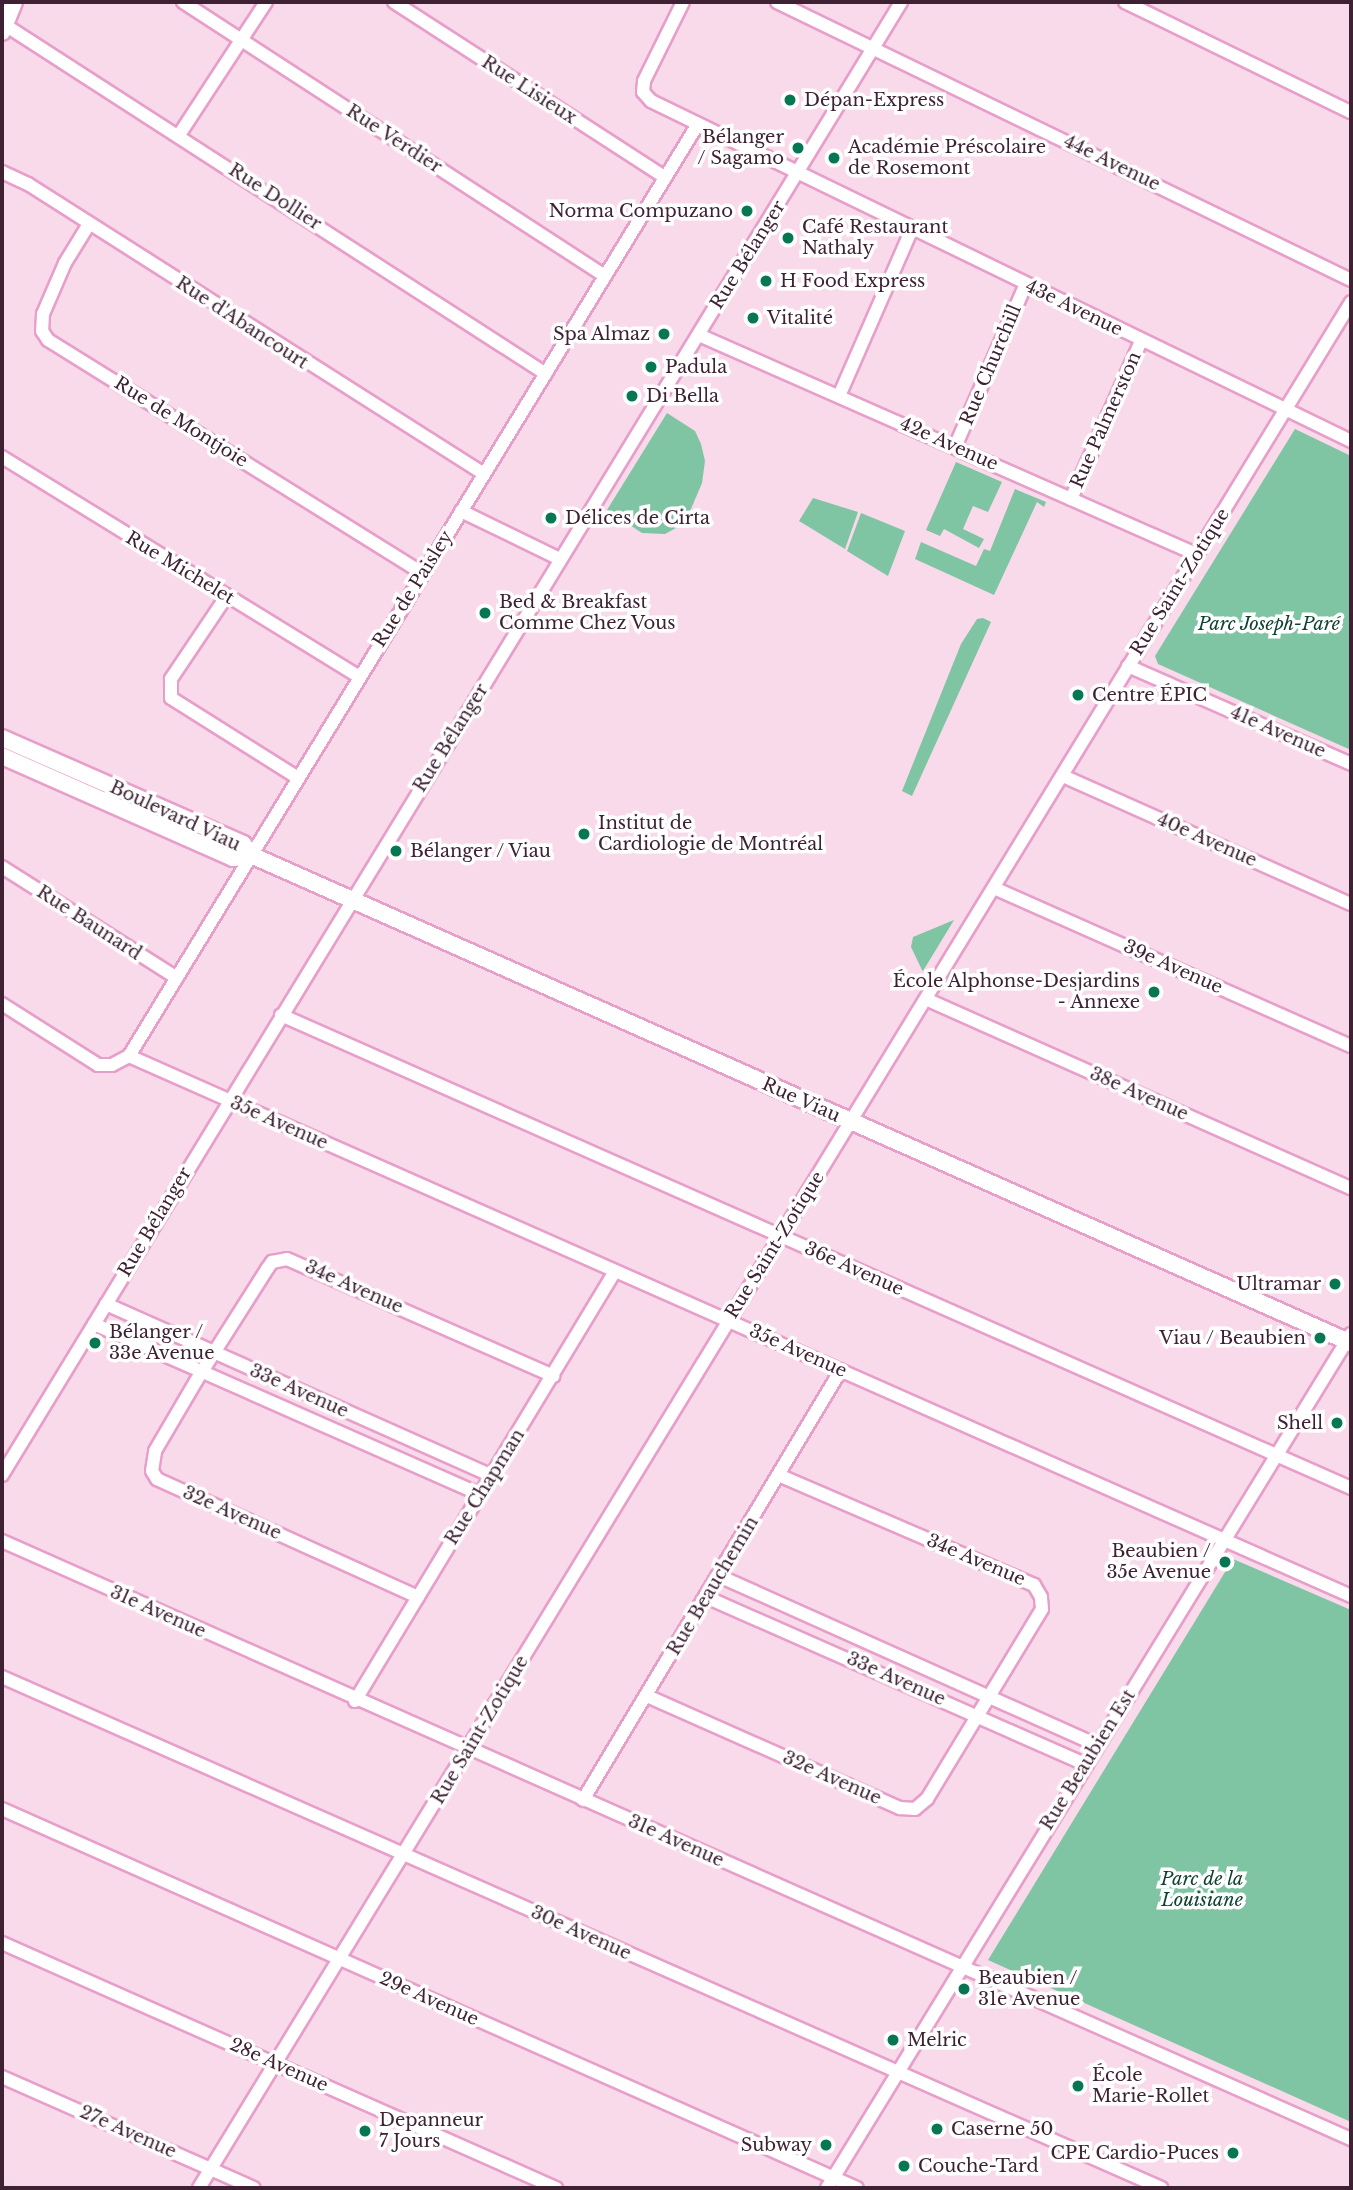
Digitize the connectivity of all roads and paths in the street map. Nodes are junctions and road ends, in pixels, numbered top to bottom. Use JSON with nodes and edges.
{"nodes":[{"id":1,"x":14,"y":2,"type":"edge"},
{"id":2,"x":183,"y":2,"type":"edge"},
{"id":3,"x":266,"y":2,"type":"edge"},
{"id":4,"x":394,"y":2,"type":"edge"},
{"id":5,"x":683,"y":2,"type":"edge"},
{"id":6,"x":777,"y":2,"type":"edge"},
{"id":7,"x":901,"y":2,"type":"edge"},
{"id":8,"x":1125,"y":2,"type":"edge"},
{"id":9,"x":3,"y":27,"type":"edge"},
{"id":10,"x":242,"y":40,"type":"junction"},
{"id":11,"x":873,"y":46,"type":"junction"},
{"id":12,"x":1351,"y":112,"type":"edge"},
{"id":13,"x":698,"y":124,"type":"junction"},
{"id":14,"x":179,"y":135,"type":"junction"},
{"id":15,"x":2,"y":172,"type":"edge"},
{"id":16,"x":799,"y":173,"type":"junction"},
{"id":17,"x":665,"y":177,"type":"junction"},
{"id":18,"x":89,"y":224,"type":"junction"},
{"id":19,"x":912,"y":229,"type":"junction"},
{"id":20,"x":605,"y":276,"type":"junction"},
{"id":21,"x":1351,"y":280,"type":"edge"},
{"id":22,"x":1026,"y":284,"type":"junction"},
{"id":23,"x":1351,"y":302,"type":"edge"},
{"id":24,"x":699,"y":335,"type":"junction"},
{"id":25,"x":1141,"y":341,"type":"junction"},
{"id":26,"x":546,"y":374,"type":"junction"},
{"id":27,"x":839,"y":396,"type":"junction"},
{"id":28,"x":1286,"y":410,"type":"junction"},
{"id":29,"x":1351,"y":441,"type":"edge"},
{"id":30,"x":956,"y":447,"type":"junction"},
{"id":31,"x":2,"y":457,"type":"edge"},
{"id":32,"x":484,"y":474,"type":"junction"},
{"id":33,"x":1072,"y":499,"type":"junction"},
{"id":34,"x":461,"y":511,"type":"junction"},
{"id":35,"x":1198,"y":555,"type":"junction"},
{"id":36,"x":560,"y":559,"type":"junction"},
{"id":37,"x":423,"y":573,"type":"junction"},
{"id":38,"x":226,"y":597,"type":"junction"},
{"id":39,"x":1128,"y":666,"type":"junction"},
{"id":40,"x":359,"y":677,"type":"junction"},
{"id":41,"x":2,"y":738,"type":"edge"},
{"id":42,"x":2,"y":756,"type":"edge"},
{"id":43,"x":1351,"y":764,"type":"edge"},
{"id":44,"x":1063,"y":776,"type":"junction"},
{"id":45,"x":298,"y":778,"type":"junction"},
{"id":46,"x":251,"y":855,"type":"junction"},
{"id":47,"x":2,"y":867,"type":"edge"},
{"id":48,"x":994,"y":888,"type":"junction"},
{"id":49,"x":352,"y":899,"type":"junction"},
{"id":50,"x":1351,"y":904,"type":"edge"},
{"id":51,"x":177,"y":978,"type":"junction"},
{"id":52,"x":928,"y":1000,"type":"junction"},
{"id":53,"x":2,"y":1004,"type":"edge"},
{"id":54,"x":281,"y":1015,"type":"junction"},
{"id":55,"x":1351,"y":1046,"type":"edge"},
{"id":56,"x":129,"y":1056,"type":"junction"},
{"id":57,"x":229,"y":1101,"type":"junction"},
{"id":58,"x":851,"y":1122,"type":"junction"},
{"id":59,"x":1351,"y":1188,"type":"edge"},
{"id":60,"x":782,"y":1238,"type":"junction"},
{"id":61,"x":614,"y":1273,"type":"junction"},
{"id":62,"x":106,"y":1304,"type":"junction"},
{"id":63,"x":728,"y":1321,"type":"junction"},
{"id":64,"x":94,"y":1324,"type":"junction"},
{"id":65,"x":1350,"y":1339,"type":"edge"},
{"id":66,"x":214,"y":1353,"type":"junction"},
{"id":67,"x":841,"y":1370,"type":"junction"},
{"id":68,"x":202,"y":1373,"type":"junction"},
{"id":69,"x":553,"y":1376,"type":"junction"},
{"id":70,"x":1277,"y":1455,"type":"junction"},
{"id":71,"x":2,"y":1475,"type":"edge"},
{"id":72,"x":779,"y":1475,"type":"junction"},
{"id":73,"x":493,"y":1476,"type":"junction"},
{"id":74,"x":1351,"y":1488,"type":"edge"},
{"id":75,"x":481,"y":1495,"type":"junction"},
{"id":76,"x":2,"y":1541,"type":"edge"},
{"id":77,"x":1223,"y":1541,"type":"junction"},
{"id":78,"x":719,"y":1576,"type":"junction"},
{"id":79,"x":1351,"y":1596,"type":"edge"},
{"id":80,"x":418,"y":1597,"type":"junction"},
{"id":81,"x":706,"y":1597,"type":"junction"},
{"id":82,"x":2,"y":1677,"type":"edge"},
{"id":83,"x":646,"y":1696,"type":"junction"},
{"id":84,"x":989,"y":1696,"type":"junction"},
{"id":85,"x":355,"y":1701,"type":"junction"},
{"id":86,"x":976,"y":1715,"type":"junction"},
{"id":87,"x":1097,"y":1745,"type":"junction"},
{"id":88,"x":468,"y":1750,"type":"junction"},
{"id":89,"x":1086,"y":1764,"type":"junction"},
{"id":90,"x":583,"y":1800,"type":"junction"},
{"id":91,"x":2,"y":1809,"type":"edge"},
{"id":92,"x":404,"y":1854,"type":"junction"},
{"id":93,"x":2,"y":1943,"type":"edge"},
{"id":94,"x":340,"y":1959,"type":"junction"},
{"id":95,"x":961,"y":1968,"type":"junction"},
{"id":96,"x":276,"y":2064,"type":"junction"},
{"id":97,"x":898,"y":2073,"type":"junction"},
{"id":98,"x":2,"y":2077,"type":"edge"},
{"id":99,"x":1351,"y":2139,"type":"edge"},
{"id":100,"x":211,"y":2169,"type":"junction"},
{"id":101,"x":830,"y":2183,"type":"edge"},
{"id":102,"x":199,"y":2188,"type":"edge"},
{"id":103,"x":254,"y":2188,"type":"edge"},
{"id":104,"x":556,"y":2188,"type":"edge"},
{"id":105,"x":857,"y":2188,"type":"edge"},
{"id":106,"x":1161,"y":2188,"type":"edge"}],
"edges":[{"from":1,"to":9,"type":"main road"},
{"from":2,"to":10,"type":"street","name":"Rue Verdier"},
{"from":3,"to":10,"type":"street"},
{"from":4,"to":17,"type":"street","name":"Rue Lisieux"},
{"from":5,"to":13,"type":"street","name":"43e Avenue"},
{"from":6,"to":11,"type":"street","name":"44e Avenue"},
{"from":7,"to":11,"type":"street","name":"Rue Bélanger"},
{"from":8,"to":12,"type":"street"},
{"from":9,"to":14,"type":"street","name":"Rue Dollier"},
{"from":10,"to":14,"type":"street"},
{"from":10,"to":20,"type":"street","name":"Rue Verdier"},
{"from":11,"to":16,"type":"street","name":"Rue Bélanger"},
{"from":11,"to":21,"type":"street","name":"44e Avenue"},
{"from":13,"to":16,"type":"street","name":"43e Avenue"},
{"from":13,"to":17,"type":"street","name":"Rue de Paisley"},
{"from":14,"to":26,"type":"street","name":"Rue Dollier"},
{"from":15,"to":18,"type":"street","name":"Rue d'Abancourt"},
{"from":16,"to":19,"type":"street","name":"43e Avenue"},
{"from":16,"to":24,"type":"street","name":"Rue Bélanger"},
{"from":17,"to":20,"type":"street","name":"Rue de Paisley"},
{"from":18,"to":32,"type":"street","name":"Rue d'Abancourt"},
{"from":18,"to":37,"type":"street","name":"Rue de Montjoie"},
{"from":19,"to":22,"type":"street","name":"43e Avenue"},
{"from":19,"to":27,"type":"street"},
{"from":20,"to":26,"type":"street","name":"Rue de Paisley"},
{"from":22,"to":25,"type":"street","name":"43e Avenue"},
{"from":22,"to":30,"type":"street","name":"Rue Churchill"},
{"from":23,"to":28,"type":"street","name":"Rue Saint-Zotique"},
{"from":24,"to":27,"type":"street","name":"42e Avenue"},
{"from":24,"to":36,"type":"street","name":"Rue Bélanger"},
{"from":25,"to":28,"type":"street","name":"43e Avenue"},
{"from":25,"to":33,"type":"street","name":"Rue Palmerston"},
{"from":26,"to":32,"type":"street","name":"Rue de Paisley"},
{"from":27,"to":30,"type":"street","name":"42e Avenue"},
{"from":28,"to":29,"type":"street","name":"43e Avenue"},
{"from":28,"to":35,"type":"street","name":"Rue Saint-Zotique"},
{"from":30,"to":33,"type":"street","name":"42e Avenue"},
{"from":31,"to":38,"type":"street","name":"Rue Michelet"},
{"from":32,"to":34,"type":"street","name":"Rue de Paisley"},
{"from":33,"to":35,"type":"street","name":"42e Avenue"},
{"from":34,"to":36,"type":"street"},
{"from":34,"to":37,"type":"street","name":"Rue de Paisley"},
{"from":35,"to":39,"type":"street","name":"Rue Saint-Zotique"},
{"from":36,"to":49,"type":"street","name":"Rue Bélanger"},
{"from":37,"to":40,"type":"street","name":"Rue de Paisley"},
{"from":38,"to":40,"type":"street","name":"Rue Michelet"},
{"from":38,"to":45,"type":"street"},
{"from":39,"to":43,"type":"street","name":"41e Avenue"},
{"from":39,"to":44,"type":"street","name":"Rue Saint-Zotique"},
{"from":40,"to":45,"type":"street","name":"Rue de Paisley"},
{"from":41,"to":46,"type":"main road","name":"Boulevard Viau"},
{"from":42,"to":46,"type":"main road","name":"Boulevard Viau"},
{"from":44,"to":48,"type":"street","name":"Rue Saint-Zotique"},
{"from":44,"to":50,"type":"street","name":"40e Avenue"},
{"from":45,"to":46,"type":"street","name":"Rue de Paisley"},
{"from":46,"to":49,"type":"main road","name":"Rue Viau"},
{"from":46,"to":51,"type":"street","name":"Rue de Paisley"},
{"from":47,"to":51,"type":"street","name":"Rue Baunard"},
{"from":48,"to":52,"type":"street","name":"Rue Saint-Zotique"},
{"from":48,"to":55,"type":"street","name":"39e Avenue"},
{"from":49,"to":54,"type":"street","name":"Rue Bélanger"},
{"from":49,"to":58,"type":"main road","name":"Rue Viau"},
{"from":51,"to":56,"type":"street","name":"Rue de Paisley"},
{"from":52,"to":58,"type":"street","name":"Rue Saint-Zotique"},
{"from":52,"to":59,"type":"street","name":"38e Avenue"},
{"from":53,"to":56,"type":"street"},
{"from":54,"to":57,"type":"street","name":"Rue Bélanger"},
{"from":54,"to":60,"type":"street","name":"36e Avenue"},
{"from":56,"to":57,"type":"street","name":"35e Avenue"},
{"from":57,"to":61,"type":"street","name":"35e Avenue"},
{"from":57,"to":62,"type":"street","name":"Rue Bélanger"},
{"from":58,"to":60,"type":"street","name":"Rue Saint-Zotique"},
{"from":58,"to":65,"type":"main road","name":"Rue Viau"},
{"from":60,"to":63,"type":"street","name":"Rue Saint-Zotique"},
{"from":60,"to":70,"type":"street","name":"36e Avenue"},
{"from":61,"to":63,"type":"street","name":"35e Avenue"},
{"from":61,"to":69,"type":"street","name":"Rue Chapman"},
{"from":62,"to":64,"type":"street","name":"Rue Bélanger"},
{"from":62,"to":66,"type":"street","name":"33e Avenue"},
{"from":63,"to":67,"type":"street","name":"35e Avenue"},
{"from":63,"to":88,"type":"street","name":"Rue Saint-Zotique"},
{"from":64,"to":68,"type":"street","name":"33e Avenue"},
{"from":64,"to":71,"type":"street","name":"Rue Bélanger"},
{"from":65,"to":70,"type":"street","name":"Rue Beaubien Est"},
{"from":66,"to":68,"type":"street","name":"34e Avenue"},
{"from":66,"to":69,"type":"street","name":"34e Avenue"},
{"from":66,"to":73,"type":"street","name":"33e Avenue"},
{"from":67,"to":72,"type":"street","name":"Rue Beauchemin"},
{"from":67,"to":77,"type":"street","name":"35e Avenue"},
{"from":68,"to":75,"type":"street","name":"33e Avenue"},
{"from":68,"to":80,"type":"street","name":"32e Avenue"},
{"from":69,"to":73,"type":"street","name":"Rue Chapman"},
{"from":70,"to":74,"type":"street","name":"36e Avenue"},
{"from":70,"to":77,"type":"street","name":"Rue Beaubien Est"},
{"from":72,"to":78,"type":"street","name":"Rue Beauchemin"},
{"from":72,"to":84,"type":"street","name":"34e Avenue"},
{"from":73,"to":75,"type":"street","name":"Rue Chapman"},
{"from":75,"to":80,"type":"street","name":"Rue Chapman"},
{"from":76,"to":85,"type":"street","name":"31e Avenue"},
{"from":77,"to":79,"type":"street","name":"35e Avenue"},
{"from":77,"to":87,"type":"street","name":"Rue Beaubien Est"},
{"from":78,"to":81,"type":"street","name":"Rue Beauchemin"},
{"from":78,"to":84,"type":"street","name":"33e Avenue"},
{"from":80,"to":85,"type":"street","name":"Rue Chapman"},
{"from":81,"to":83,"type":"street","name":"Rue Beauchemin"},
{"from":81,"to":86,"type":"street","name":"33e Avenue"},
{"from":82,"to":92,"type":"street","name":"30e Avenue"},
{"from":83,"to":86,"type":"street","name":"32e Avenue"},
{"from":83,"to":90,"type":"street","name":"Rue Beauchemin"},
{"from":84,"to":86,"type":"street","name":"34e Avenue"},
{"from":84,"to":87,"type":"street","name":"33e Avenue"},
{"from":85,"to":88,"type":"street","name":"31e Avenue"},
{"from":86,"to":89,"type":"street","name":"33e Avenue"},
{"from":87,"to":89,"type":"street","name":"Rue Beaubien Est"},
{"from":88,"to":90,"type":"street","name":"31e Avenue"},
{"from":88,"to":92,"type":"street","name":"Rue Saint-Zotique"},
{"from":89,"to":95,"type":"street","name":"Rue Beaubien Est"},
{"from":90,"to":95,"type":"street","name":"31e Avenue"},
{"from":91,"to":94,"type":"street","name":"29e Avenue"},
{"from":92,"to":94,"type":"street","name":"Rue Saint-Zotique"},
{"from":92,"to":97,"type":"street","name":"30e Avenue"},
{"from":93,"to":96,"type":"street","name":"28e Avenue"},
{"from":94,"to":96,"type":"street","name":"Rue Saint-Zotique"},
{"from":94,"to":101,"type":"street","name":"29e Avenue"},
{"from":95,"to":97,"type":"street","name":"Rue Beaubien Est"},
{"from":95,"to":99,"type":"street","name":"31e Avenue"},
{"from":96,"to":100,"type":"street","name":"Rue Saint-Zotique"},
{"from":96,"to":104,"type":"street","name":"28e Avenue"},
{"from":97,"to":101,"type":"street","name":"Rue Beaubien Est"},
{"from":97,"to":106,"type":"street","name":"30e Avenue"},
{"from":98,"to":100,"type":"street","name":"27e Avenue"},
{"from":100,"to":102,"type":"street","name":"Rue Saint-Zotique"},
{"from":100,"to":103,"type":"street","name":"27e Avenue"},
{"from":101,"to":105,"type":"street","name":"29e Avenue"}]}
